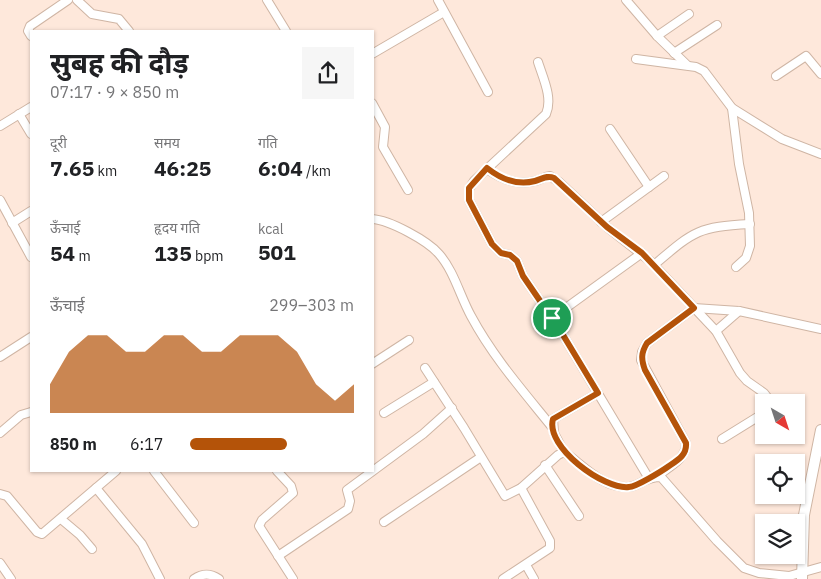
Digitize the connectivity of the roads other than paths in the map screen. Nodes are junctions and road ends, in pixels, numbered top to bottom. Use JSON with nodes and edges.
{"nodes":[{"id":1,"x":68,"y":0,"type":"edge"},
{"id":2,"x":76,"y":0,"type":"edge"},
{"id":3,"x":267,"y":0,"type":"edge"},
{"id":4,"x":438,"y":0,"type":"edge"},
{"id":5,"x":626,"y":0,"type":"edge"},
{"id":6,"x":444,"y":12,"type":"junction"},
{"id":7,"x":689,"y":14,"type":"dead end"},
{"id":8,"x":717,"y":25,"type":"dead end"},
{"id":9,"x":127,"y":30,"type":"edge"},
{"id":10,"x":285,"y":30,"type":"edge"},
{"id":11,"x":30,"y":34,"type":"edge"},
{"id":12,"x":657,"y":36,"type":"junction"},
{"id":13,"x":374,"y":53,"type":"edge"},
{"id":14,"x":674,"y":53,"type":"junction"},
{"id":15,"x":636,"y":59,"type":"dead end"},
{"id":16,"x":538,"y":62,"type":"dead end"},
{"id":17,"x":687,"y":65,"type":"junction"},
{"id":18,"x":821,"y":74,"type":"edge"},
{"id":19,"x":776,"y":76,"type":"dead end"},
{"id":20,"x":488,"y":92,"type":"dead end"},
{"id":21,"x":374,"y":107,"type":"edge"},
{"id":22,"x":30,"y":108,"type":"edge"},
{"id":23,"x":732,"y":108,"type":"junction"},
{"id":24,"x":19,"y":114,"type":"junction"},
{"id":25,"x":0,"y":126,"type":"edge"},
{"id":26,"x":610,"y":129,"type":"dead end"},
{"id":27,"x":30,"y":132,"type":"edge"},
{"id":28,"x":821,"y":154,"type":"edge"},
{"id":29,"x":487,"y":168,"type":"junction"},
{"id":30,"x":664,"y":176,"type":"dead end"},
{"id":31,"x":649,"y":187,"type":"junction"},
{"id":32,"x":408,"y":190,"type":"dead end"},
{"id":33,"x":0,"y":200,"type":"edge"},
{"id":34,"x":30,"y":212,"type":"edge"},
{"id":35,"x":374,"y":219,"type":"edge"},
{"id":36,"x":12,"y":222,"type":"junction"},
{"id":37,"x":601,"y":222,"type":"junction"},
{"id":38,"x":750,"y":224,"type":"junction"},
{"id":39,"x":642,"y":253,"type":"junction"},
{"id":40,"x":30,"y":255,"type":"edge"},
{"id":41,"x":654,"y":265,"type":"junction"},
{"id":42,"x":736,"y":267,"type":"dead end"},
{"id":43,"x":694,"y":308,"type":"junction"},
{"id":44,"x":739,"y":311,"type":"junction"},
{"id":45,"x":552,"y":318,"type":"junction"},
{"id":46,"x":821,"y":329,"type":"edge"},
{"id":47,"x":716,"y":331,"type":"junction"},
{"id":48,"x":30,"y":338,"type":"edge"},
{"id":49,"x":408,"y":340,"type":"dead end"},
{"id":50,"x":0,"y":357,"type":"edge"},
{"id":51,"x":374,"y":363,"type":"edge"},
{"id":52,"x":425,"y":368,"type":"dead end"},
{"id":53,"x":434,"y":382,"type":"junction"},
{"id":54,"x":598,"y":393,"type":"junction"},
{"id":55,"x":765,"y":394,"type":"edge"},
{"id":56,"x":452,"y":408,"type":"junction"},
{"id":57,"x":30,"y":412,"type":"edge"},
{"id":58,"x":384,"y":413,"type":"dead end"},
{"id":59,"x":755,"y":419,"type":"edge"},
{"id":60,"x":552,"y":427,"type":"junction"},
{"id":61,"x":821,"y":430,"type":"edge"},
{"id":62,"x":0,"y":433,"type":"edge"},
{"id":63,"x":722,"y":439,"type":"dead end"},
{"id":64,"x":564,"y":452,"type":"junction"},
{"id":65,"x":819,"y":454,"type":"edge"},
{"id":66,"x":481,"y":457,"type":"junction"},
{"id":67,"x":545,"y":465,"type":"junction"},
{"id":68,"x":374,"y":470,"type":"edge"},
{"id":69,"x":115,"y":472,"type":"edge"},
{"id":70,"x":155,"y":472,"type":"edge"},
{"id":71,"x":277,"y":472,"type":"edge"},
{"id":72,"x":371,"y":472,"type":"edge"},
{"id":73,"x":652,"y":477,"type":"junction"},
{"id":74,"x":96,"y":488,"type":"junction"},
{"id":75,"x":521,"y":488,"type":"junction"},
{"id":76,"x":0,"y":494,"type":"edge"},
{"id":77,"x":579,"y":516,"type":"dead end"},
{"id":78,"x":61,"y":519,"type":"junction"},
{"id":79,"x":384,"y":522,"type":"dead end"},
{"id":80,"x":194,"y":524,"type":"dead end"},
{"id":81,"x":92,"y":549,"type":"dead end"},
{"id":82,"x":278,"y":556,"type":"junction"},
{"id":83,"x":0,"y":563,"type":"edge"},
{"id":84,"x":526,"y":565,"type":"junction"},
{"id":85,"x":821,"y":567,"type":"edge"},
{"id":86,"x":802,"y":576,"type":"edge"},
{"id":87,"x":12,"y":579,"type":"edge"},
{"id":88,"x":160,"y":579,"type":"edge"},
{"id":89,"x":194,"y":579,"type":"edge"},
{"id":90,"x":219,"y":579,"type":"edge"},
{"id":91,"x":293,"y":579,"type":"edge"},
{"id":92,"x":503,"y":579,"type":"edge"},
{"id":93,"x":534,"y":579,"type":"edge"}],
"edges":[{"from":1,"to":11,"type":"street"},
{"from":2,"to":9,"type":"street"},
{"from":3,"to":10,"type":"street"},
{"from":4,"to":6,"type":"street"},
{"from":5,"to":12,"type":"street"},
{"from":6,"to":13,"type":"street"},
{"from":6,"to":20,"type":"street"},
{"from":7,"to":12,"type":"street"},
{"from":8,"to":14,"type":"street"},
{"from":12,"to":14,"type":"street"},
{"from":14,"to":17,"type":"street"},
{"from":15,"to":17,"type":"street"},
{"from":16,"to":29,"type":"street"},
{"from":17,"to":23,"type":"street"},
{"from":18,"to":19,"type":"street"},
{"from":21,"to":32,"type":"street"},
{"from":22,"to":24,"type":"street"},
{"from":23,"to":28,"type":"street"},
{"from":23,"to":38,"type":"street"},
{"from":24,"to":25,"type":"street"},
{"from":24,"to":27,"type":"street"},
{"from":26,"to":31,"type":"street"},
{"from":29,"to":37,"type":"street"},
{"from":29,"to":45,"type":"street"},
{"from":30,"to":31,"type":"street"},
{"from":31,"to":37,"type":"street"},
{"from":33,"to":36,"type":"street"},
{"from":34,"to":36,"type":"street"},
{"from":35,"to":60,"type":"street"},
{"from":36,"to":40,"type":"street"},
{"from":37,"to":39,"type":"street"},
{"from":38,"to":41,"type":"street"},
{"from":38,"to":42,"type":"street"},
{"from":39,"to":41,"type":"street"},
{"from":39,"to":45,"type":"street"},
{"from":41,"to":43,"type":"street"},
{"from":43,"to":44,"type":"street"},
{"from":43,"to":47,"type":"street"},
{"from":43,"to":73,"type":"street"},
{"from":44,"to":46,"type":"street"},
{"from":44,"to":47,"type":"street"},
{"from":45,"to":54,"type":"street"},
{"from":47,"to":55,"type":"street"},
{"from":48,"to":50,"type":"street"},
{"from":49,"to":51,"type":"street"},
{"from":52,"to":53,"type":"street"},
{"from":53,"to":56,"type":"street"},
{"from":53,"to":58,"type":"street"},
{"from":54,"to":60,"type":"street"},
{"from":54,"to":73,"type":"street"},
{"from":56,"to":66,"type":"street"},
{"from":56,"to":68,"type":"street"},
{"from":57,"to":62,"type":"street"},
{"from":59,"to":63,"type":"street"},
{"from":60,"to":64,"type":"street"},
{"from":61,"to":65,"type":"street"},
{"from":64,"to":67,"type":"street"},
{"from":64,"to":73,"type":"street"},
{"from":65,"to":86,"type":"street"},
{"from":66,"to":75,"type":"street"},
{"from":66,"to":79,"type":"street"},
{"from":67,"to":75,"type":"street"},
{"from":67,"to":77,"type":"street"},
{"from":69,"to":74,"type":"street"},
{"from":70,"to":80,"type":"street"},
{"from":71,"to":82,"type":"street"},
{"from":72,"to":82,"type":"street"},
{"from":73,"to":86,"type":"street"},
{"from":74,"to":78,"type":"street"},
{"from":74,"to":88,"type":"street"},
{"from":75,"to":84,"type":"street"},
{"from":76,"to":78,"type":"street"},
{"from":78,"to":81,"type":"street"},
{"from":82,"to":91,"type":"street"},
{"from":83,"to":87,"type":"street"},
{"from":84,"to":92,"type":"street"},
{"from":84,"to":93,"type":"street"},
{"from":85,"to":86,"type":"street"},
{"from":89,"to":90,"type":"street"}]}
